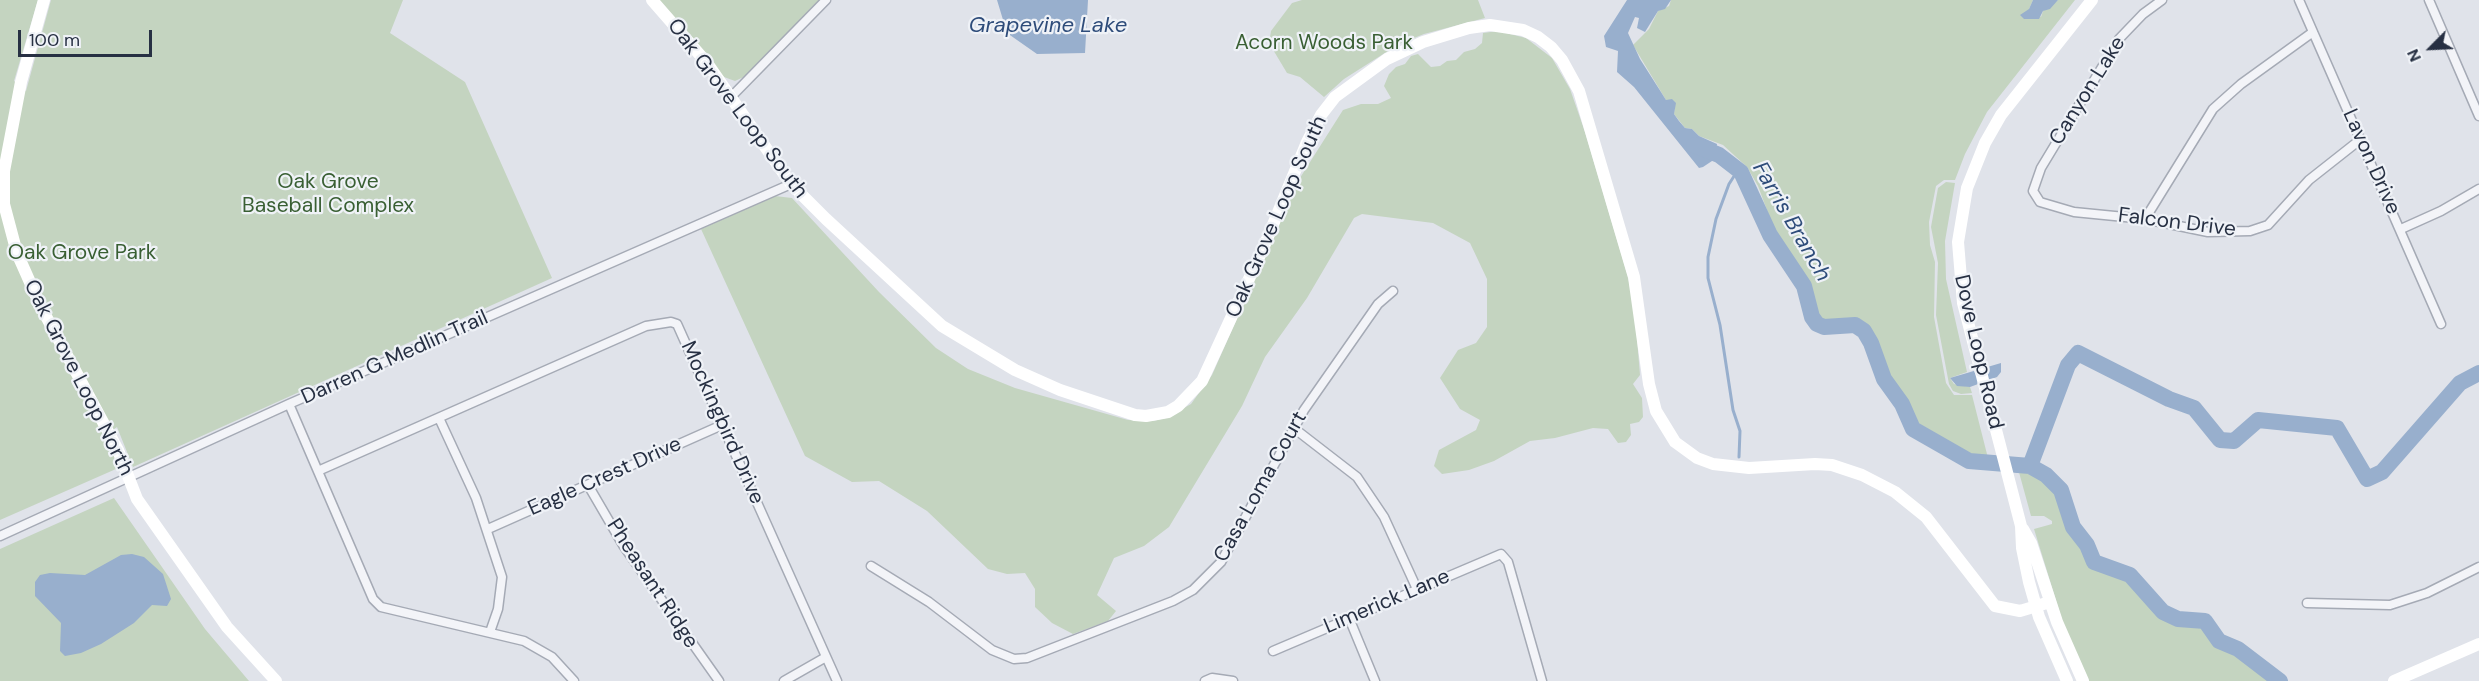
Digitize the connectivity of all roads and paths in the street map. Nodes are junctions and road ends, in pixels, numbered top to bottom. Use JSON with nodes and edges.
{"nodes":[{"id":1,"x":44,"y":0,"type":"edge"},
{"id":2,"x":652,"y":0,"type":"edge"},
{"id":3,"x":826,"y":0,"type":"edge"},
{"id":4,"x":2092,"y":0,"type":"edge"},
{"id":5,"x":2162,"y":0,"type":"edge"},
{"id":6,"x":2299,"y":0,"type":"edge"},
{"id":7,"x":2429,"y":0,"type":"edge"},
{"id":8,"x":2313,"y":32,"type":"junction"},
{"id":9,"x":731,"y":97,"type":"junction"},
{"id":10,"x":2479,"y":116,"type":"edge"},
{"id":11,"x":2361,"y":140,"type":"junction"},
{"id":12,"x":791,"y":184,"type":"junction"},
{"id":13,"x":2479,"y":189,"type":"edge"},
{"id":14,"x":2034,"y":195,"type":"joint"},
{"id":15,"x":2145,"y":219,"type":"junction"},
{"id":16,"x":2401,"y":229,"type":"junction"},
{"id":17,"x":1393,"y":291,"type":"dead end"},
{"id":18,"x":2440,"y":324,"type":"dead end"},
{"id":19,"x":289,"y":404,"type":"junction"},
{"id":20,"x":439,"y":418,"type":"junction"},
{"id":21,"x":722,"y":425,"type":"junction"},
{"id":22,"x":1295,"y":429,"type":"junction"},
{"id":23,"x":318,"y":471,"type":"junction"},
{"id":24,"x":129,"y":477,"type":"junction"},
{"id":25,"x":588,"y":485,"type":"junction"},
{"id":26,"x":2021,"y":526,"type":"junction"},
{"id":27,"x":488,"y":529,"type":"junction"},
{"id":28,"x":0,"y":536,"type":"edge"},
{"id":29,"x":871,"y":566,"type":"dead end"},
{"id":30,"x":2479,"y":567,"type":"edge"},
{"id":31,"x":1417,"y":589,"type":"junction"},
{"id":32,"x":2050,"y":602,"type":"junction"},
{"id":33,"x":2307,"y":603,"type":"dead end"},
{"id":34,"x":2036,"y":607,"type":"junction"},
{"id":35,"x":1349,"y":618,"type":"junction"},
{"id":36,"x":489,"y":632,"type":"junction"},
{"id":37,"x":2479,"y":644,"type":"edge"},
{"id":38,"x":1273,"y":651,"type":"dead end"},
{"id":39,"x":826,"y":657,"type":"junction"},
{"id":40,"x":2416,"y":676,"type":"edge"},
{"id":41,"x":276,"y":681,"type":"edge"},
{"id":42,"x":574,"y":681,"type":"edge"},
{"id":43,"x":719,"y":681,"type":"edge"},
{"id":44,"x":784,"y":681,"type":"edge"},
{"id":45,"x":837,"y":681,"type":"edge"},
{"id":46,"x":1205,"y":681,"type":"edge"},
{"id":47,"x":1233,"y":681,"type":"edge"},
{"id":48,"x":1375,"y":681,"type":"edge"},
{"id":49,"x":1542,"y":681,"type":"edge"},
{"id":50,"x":2067,"y":681,"type":"edge"},
{"id":51,"x":2083,"y":681,"type":"edge"},
{"id":52,"x":2394,"y":681,"type":"edge"}],
"edges":[{"from":1,"to":24,"type":"street","name":"Oak Grove Loop North"},
{"from":2,"to":9,"type":"street","name":"Oak Grove Loop South"},
{"from":3,"to":9,"type":"street"},
{"from":4,"to":26,"type":"street","name":"Dove Loop Road"},
{"from":5,"to":14,"type":"street","name":"Canyon Lake"},
{"from":6,"to":8,"type":"street","name":"Lavon Drive"},
{"from":7,"to":10,"type":"street"},
{"from":8,"to":11,"type":"street","name":"Lavon Drive"},
{"from":8,"to":15,"type":"street"},
{"from":9,"to":12,"type":"street","name":"Oak Grove Loop South"},
{"from":11,"to":15,"type":"street","name":"Falcon Drive"},
{"from":11,"to":16,"type":"street","name":"Lavon Drive"},
{"from":12,"to":19,"type":"street","name":"Darren G Medlin Trail"},
{"from":12,"to":34,"type":"street","name":"Oak Grove Loop South"},
{"from":13,"to":16,"type":"street"},
{"from":14,"to":15,"type":"street","name":"Falcon Drive"},
{"from":16,"to":18,"type":"street","name":"Lavon Drive"},
{"from":17,"to":22,"type":"street","name":"Casa Loma Court"},
{"from":19,"to":23,"type":"street"},
{"from":19,"to":24,"type":"street","name":"Darren G Medlin Trail"},
{"from":20,"to":21,"type":"street","name":"Mockingbird Drive"},
{"from":20,"to":23,"type":"street","name":"Mockingbird Drive"},
{"from":20,"to":27,"type":"street"},
{"from":21,"to":25,"type":"street","name":"Eagle Crest Drive"},
{"from":21,"to":39,"type":"street","name":"Mockingbird Drive"},
{"from":22,"to":29,"type":"street","name":"Casa Loma Court"},
{"from":22,"to":31,"type":"street"},
{"from":23,"to":36,"type":"street"},
{"from":24,"to":28,"type":"street","name":"Darren G Medlin Trail"},
{"from":24,"to":41,"type":"street","name":"Oak Grove Loop North"},
{"from":25,"to":27,"type":"street","name":"Eagle Crest Drive"},
{"from":25,"to":43,"type":"street","name":"Pheasant Ridge"},
{"from":26,"to":32,"type":"street","name":"Dove Loop Road"},
{"from":26,"to":34,"type":"street","name":"Dove Loop Road"},
{"from":27,"to":36,"type":"street"},
{"from":30,"to":33,"type":"street"},
{"from":31,"to":35,"type":"street","name":"Limerick Lane"},
{"from":31,"to":49,"type":"street","name":"Limerick Lane"},
{"from":32,"to":34,"type":"street","name":"Oak Grove Loop South"},
{"from":32,"to":51,"type":"street","name":"Dove Loop Road"},
{"from":34,"to":50,"type":"street","name":"Dove Loop Road"},
{"from":35,"to":38,"type":"street","name":"Limerick Lane"},
{"from":35,"to":48,"type":"street"},
{"from":36,"to":42,"type":"street"},
{"from":37,"to":40,"type":"street"},
{"from":39,"to":44,"type":"street"},
{"from":39,"to":45,"type":"street","name":"Mockingbird Drive"},
{"from":40,"to":52,"type":"street"},
{"from":46,"to":47,"type":"street"}]}
